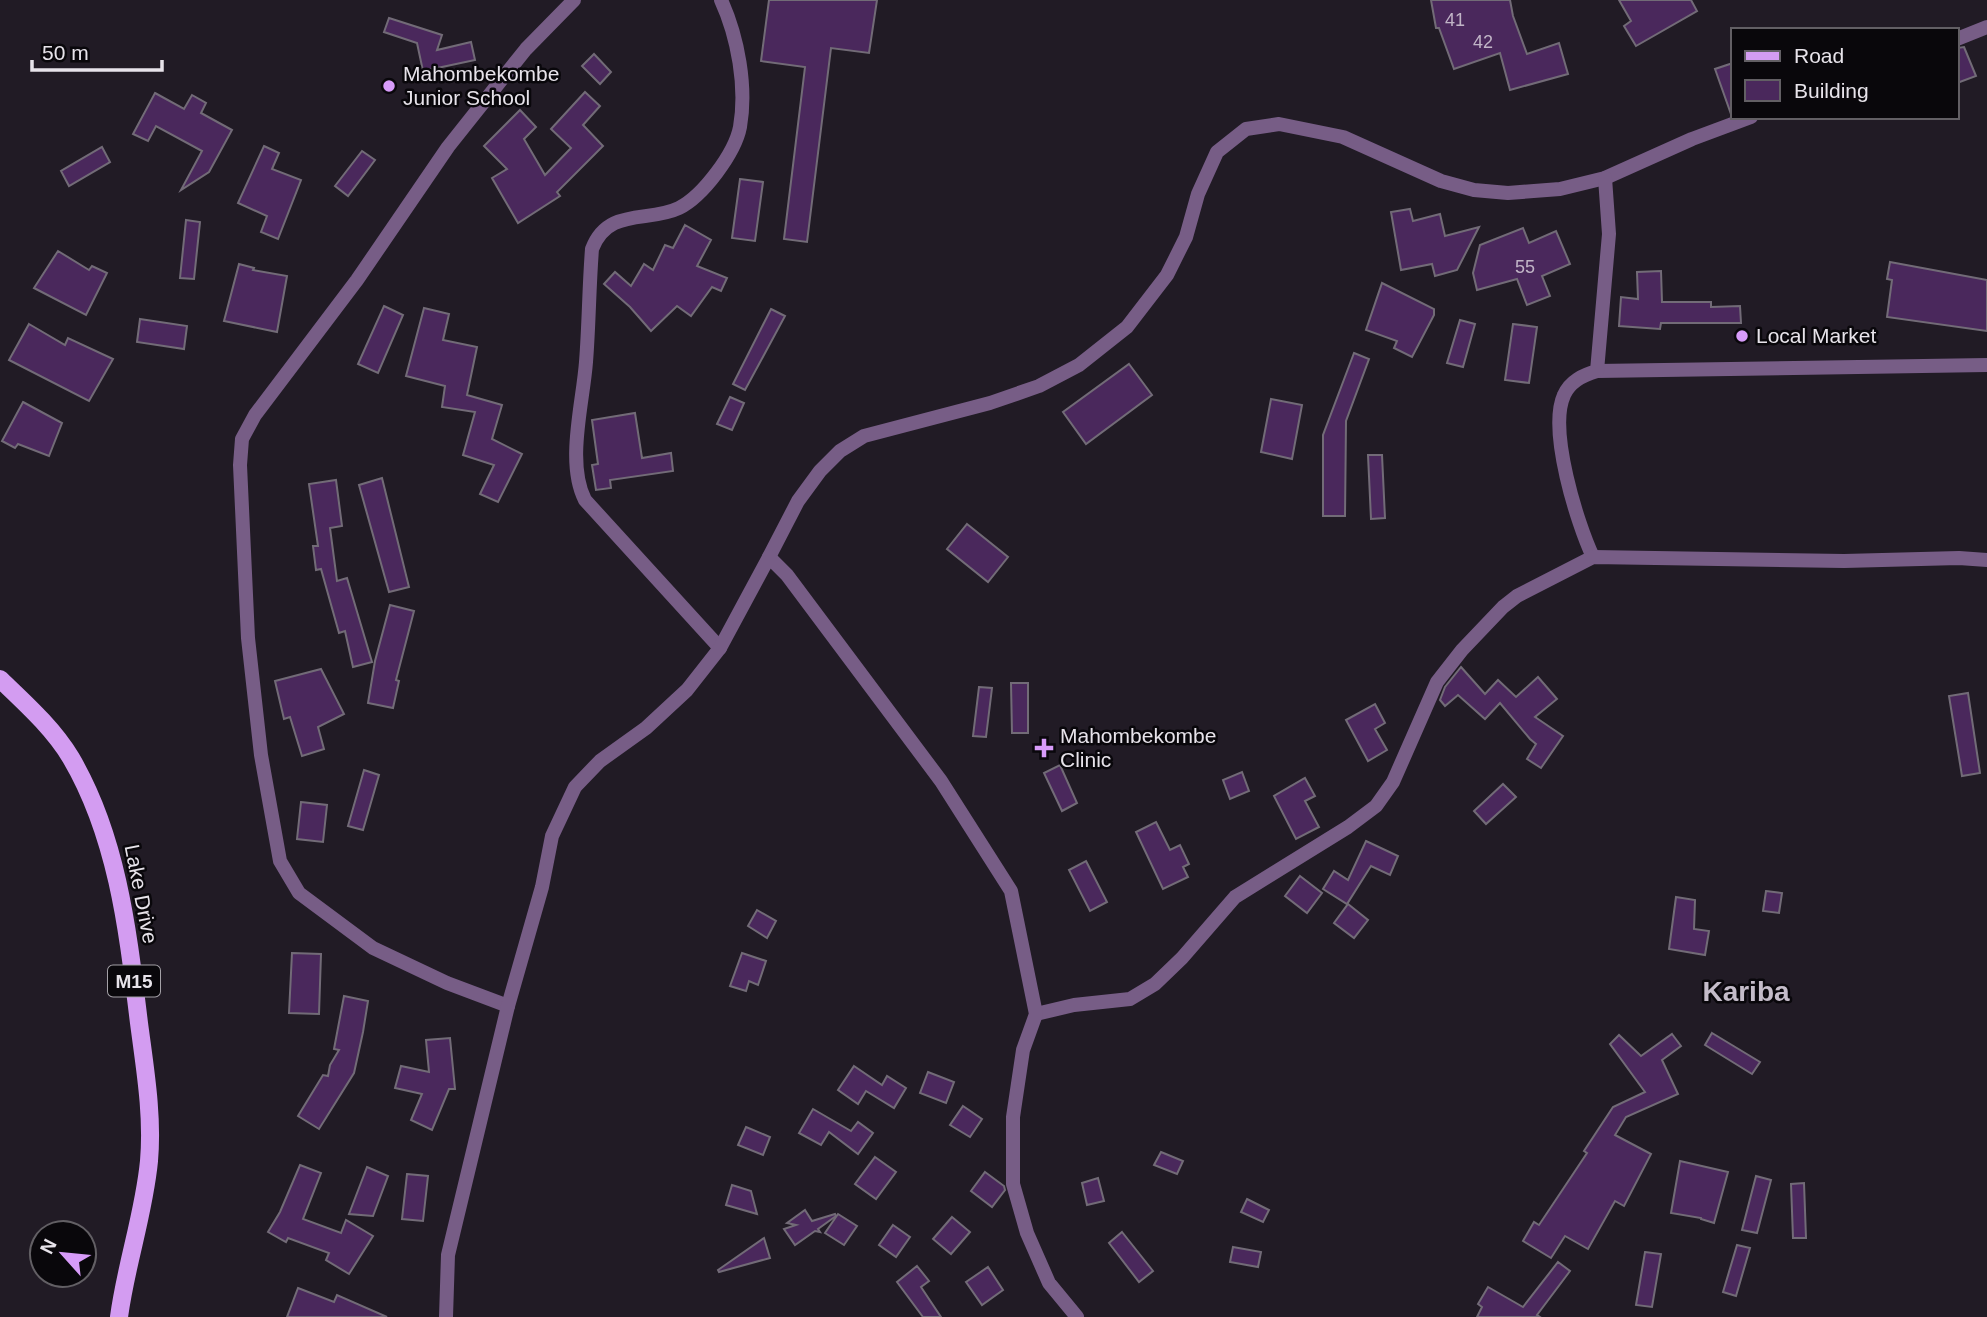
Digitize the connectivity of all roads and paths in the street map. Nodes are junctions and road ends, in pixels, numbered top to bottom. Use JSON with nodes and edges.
{"nodes":[{"id":1,"x":574,"y":0,"type":"edge"},
{"id":2,"x":721,"y":0,"type":"edge"},
{"id":3,"x":1987,"y":27,"type":"edge"},
{"id":4,"x":1959,"y":37,"type":"edge"},
{"id":5,"x":1746,"y":119,"type":"edge"},
{"id":6,"x":1605,"y":178,"type":"junction"},
{"id":7,"x":1987,"y":365,"type":"edge"},
{"id":8,"x":1597,"y":371,"type":"junction"},
{"id":9,"x":769,"y":557,"type":"junction"},
{"id":10,"x":1593,"y":557,"type":"junction"},
{"id":11,"x":1987,"y":560,"type":"edge"},
{"id":12,"x":720,"y":648,"type":"junction"},
{"id":13,"x":0,"y":679,"type":"edge"},
{"id":14,"x":508,"y":1006,"type":"junction"},
{"id":15,"x":1036,"y":1014,"type":"junction"},
{"id":16,"x":119,"y":1317,"type":"edge"},
{"id":17,"x":446,"y":1317,"type":"edge"},
{"id":18,"x":1077,"y":1317,"type":"edge"}],
"edges":[{"from":1,"to":14,"type":"street"},
{"from":2,"to":12,"type":"street"},
{"from":3,"to":4,"type":"street"},
{"from":5,"to":6,"type":"street"},
{"from":6,"to":8,"type":"street"},
{"from":6,"to":9,"type":"street"},
{"from":7,"to":8,"type":"street"},
{"from":8,"to":10,"type":"street"},
{"from":9,"to":12,"type":"street"},
{"from":9,"to":15,"type":"street"},
{"from":10,"to":11,"type":"street"},
{"from":10,"to":15,"type":"street"},
{"from":12,"to":14,"type":"street"},
{"from":13,"to":16,"type":"main road","name":"Lake Drive","number":"M15"},
{"from":14,"to":17,"type":"street"},
{"from":15,"to":18,"type":"street"}]}
